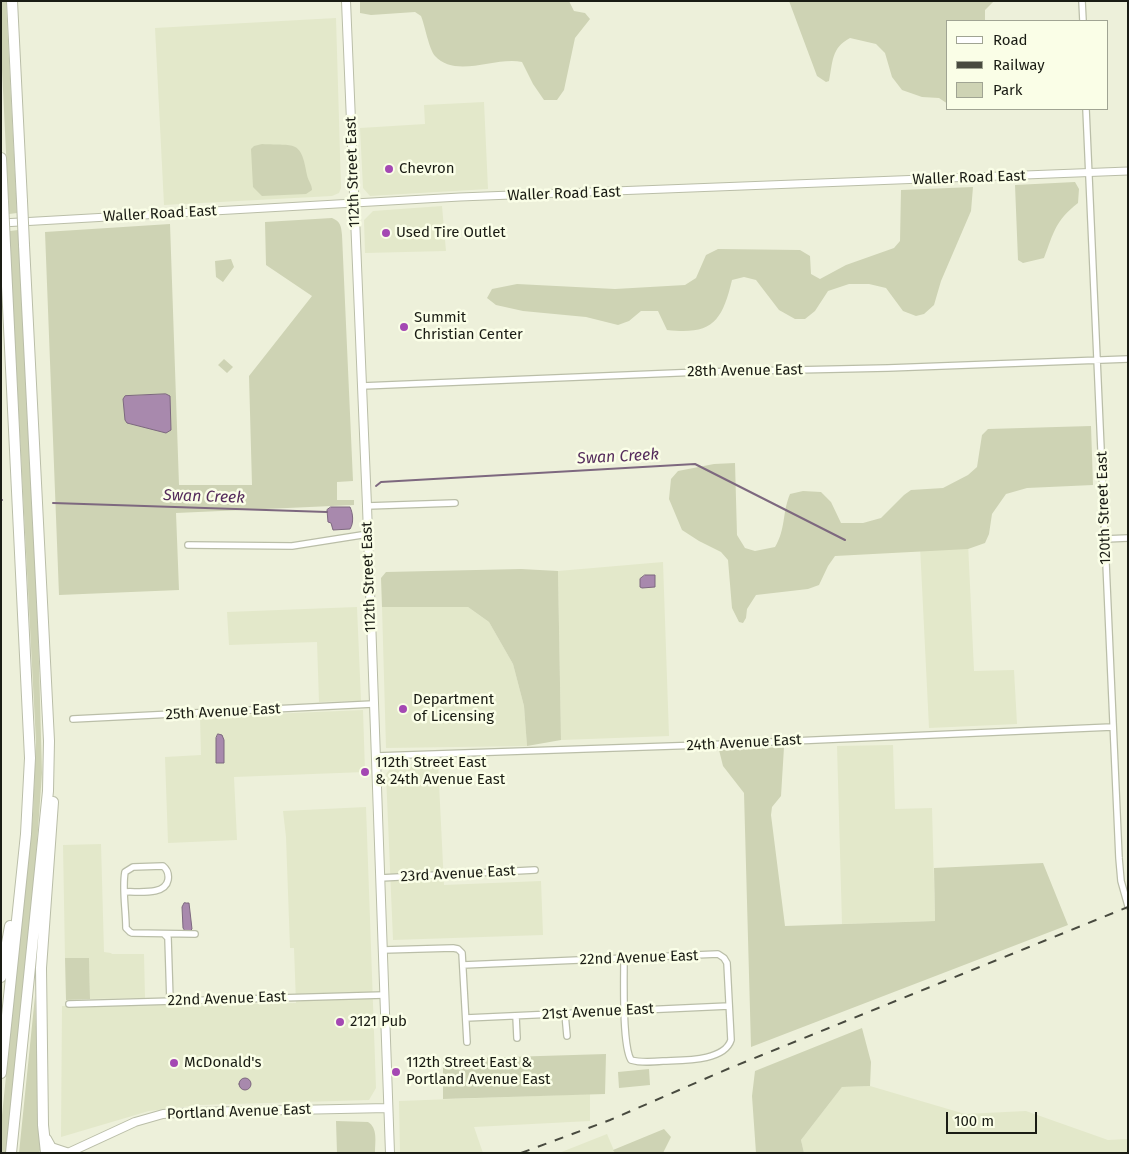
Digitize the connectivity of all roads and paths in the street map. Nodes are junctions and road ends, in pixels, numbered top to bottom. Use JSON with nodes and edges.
{"nodes":[{"id":1,"x":12,"y":1,"type":"edge"},
{"id":2,"x":346,"y":1,"type":"edge"},
{"id":3,"x":1082,"y":1,"type":"edge"},
{"id":4,"x":1083,"y":20,"type":"edge"},
{"id":5,"x":1086,"y":110,"type":"edge"},
{"id":6,"x":1,"y":158,"type":"edge"},
{"id":7,"x":1128,"y":171,"type":"edge"},
{"id":8,"x":1088,"y":173,"type":"junction"},
{"id":9,"x":354,"y":202,"type":"junction"},
{"id":10,"x":1,"y":223,"type":"edge"},
{"id":11,"x":1128,"y":359,"type":"edge"},
{"id":12,"x":1097,"y":360,"type":"junction"},
{"id":13,"x":362,"y":386,"type":"junction"},
{"id":14,"x":455,"y":503,"type":"dead end"},
{"id":15,"x":367,"y":506,"type":"junction"},
{"id":16,"x":368,"y":534,"type":"junction"},
{"id":17,"x":1128,"y":538,"type":"edge"},
{"id":18,"x":1105,"y":539,"type":"junction"},
{"id":19,"x":188,"y":544,"type":"dead end"},
{"id":20,"x":373,"y":704,"type":"junction"},
{"id":21,"x":73,"y":719,"type":"dead end"},
{"id":22,"x":1112,"y":727,"type":"junction"},
{"id":23,"x":49,"y":741,"type":"junction"},
{"id":24,"x":376,"y":756,"type":"junction"},
{"id":25,"x":26,"y":834,"type":"junction"},
{"id":26,"x":535,"y":870,"type":"dead end"},
{"id":27,"x":380,"y":878,"type":"junction"},
{"id":28,"x":125,"y":892,"type":"junction"},
{"id":29,"x":1128,"y":906,"type":"edge"},
{"id":30,"x":164,"y":934,"type":"junction"},
{"id":31,"x":195,"y":934,"type":"dead end"},
{"id":32,"x":383,"y":950,"type":"junction"},
{"id":33,"x":624,"y":959,"type":"junction"},
{"id":34,"x":463,"y":965,"type":"junction"},
{"id":35,"x":1,"y":977,"type":"edge"},
{"id":36,"x":384,"y":995,"type":"junction"},
{"id":37,"x":170,"y":1001,"type":"junction"},
{"id":38,"x":69,"y":1004,"type":"dead end"},
{"id":39,"x":729,"y":1006,"type":"junction"},
{"id":40,"x":625,"y":1011,"type":"junction"},
{"id":41,"x":565,"y":1014,"type":"junction"},
{"id":42,"x":516,"y":1016,"type":"junction"},
{"id":43,"x":466,"y":1018,"type":"junction"},
{"id":44,"x":567,"y":1036,"type":"dead end"},
{"id":45,"x":517,"y":1038,"type":"dead end"},
{"id":46,"x":467,"y":1042,"type":"dead end"},
{"id":47,"x":1,"y":1073,"type":"edge"},
{"id":48,"x":388,"y":1108,"type":"junction"},
{"id":49,"x":43,"y":1125,"type":"junction"},
{"id":50,"x":11,"y":1153,"type":"edge"},
{"id":51,"x":46,"y":1153,"type":"edge"},
{"id":52,"x":67,"y":1153,"type":"edge"},
{"id":53,"x":390,"y":1153,"type":"edge"}],
"edges":[{"from":1,"to":23,"type":"highway","bridge":true},
{"from":2,"to":9,"type":"main road","name":"112th Street East"},
{"from":3,"to":4,"type":"street"},
{"from":5,"to":8,"type":"street","name":"120th Street East"},
{"from":6,"to":25,"type":"highway","bridge":true},
{"from":7,"to":8,"type":"street","name":"Waller Road East"},
{"from":8,"to":9,"type":"street","name":"Waller Road East"},
{"from":8,"to":12,"type":"street","name":"120th Street East"},
{"from":9,"to":10,"type":"street","name":"Waller Road East"},
{"from":9,"to":13,"type":"main road","name":"112th Street East"},
{"from":11,"to":12,"type":"street","name":"28th Avenue East"},
{"from":12,"to":13,"type":"street","name":"28th Avenue East"},
{"from":12,"to":18,"type":"street","name":"120th Street East"},
{"from":13,"to":15,"type":"main road","name":"112th Street East"},
{"from":14,"to":15,"type":"street"},
{"from":15,"to":16,"type":"main road","name":"112th Street East"},
{"from":16,"to":19,"type":"street"},
{"from":16,"to":20,"type":"main road","name":"112th Street East"},
{"from":17,"to":18,"type":"street"},
{"from":18,"to":22,"type":"street","name":"120th Street East"},
{"from":20,"to":21,"type":"street","name":"25th Avenue East"},
{"from":20,"to":24,"type":"main road","name":"112th Street East"},
{"from":22,"to":24,"type":"street","name":"24th Avenue East"},
{"from":22,"to":29,"type":"street","name":"120th Street East"},
{"from":23,"to":49,"type":"highway"},
{"from":23,"to":50,"type":"highway"},
{"from":24,"to":27,"type":"main road","name":"112th Street East"},
{"from":25,"to":35,"type":"highway"},
{"from":25,"to":47,"type":"highway"},
{"from":26,"to":27,"type":"street","name":"23rd Avenue East"},
{"from":27,"to":32,"type":"main road","name":"112th Street East"},
{"from":28,"to":28,"type":"street"},
{"from":28,"to":30,"type":"street"},
{"from":30,"to":31,"type":"street"},
{"from":30,"to":37,"type":"street"},
{"from":32,"to":34,"type":"street"},
{"from":32,"to":36,"type":"main road","name":"112th Street East"},
{"from":33,"to":34,"type":"street","name":"22nd Avenue East"},
{"from":33,"to":39,"type":"street","name":"22nd Avenue East"},
{"from":33,"to":40,"type":"street"},
{"from":34,"to":43,"type":"street"},
{"from":36,"to":37,"type":"street","name":"22nd Avenue East"},
{"from":36,"to":48,"type":"main road","name":"112th Street East"},
{"from":37,"to":38,"type":"street","name":"22nd Avenue East"},
{"from":39,"to":40,"type":"street","name":"21st Avenue East"},
{"from":39,"to":40,"type":"street"},
{"from":40,"to":41,"type":"street","name":"21st Avenue East"},
{"from":41,"to":42,"type":"street","name":"21st Avenue East"},
{"from":41,"to":44,"type":"street"},
{"from":42,"to":43,"type":"street","name":"21st Avenue East"},
{"from":42,"to":45,"type":"street"},
{"from":43,"to":46,"type":"street"},
{"from":48,"to":52,"type":"main road","name":"Portland Avenue East"},
{"from":48,"to":53,"type":"main road","name":"112th Street East"},
{"from":49,"to":51,"type":"highway"},
{"from":49,"to":52,"type":"highway"}]}
